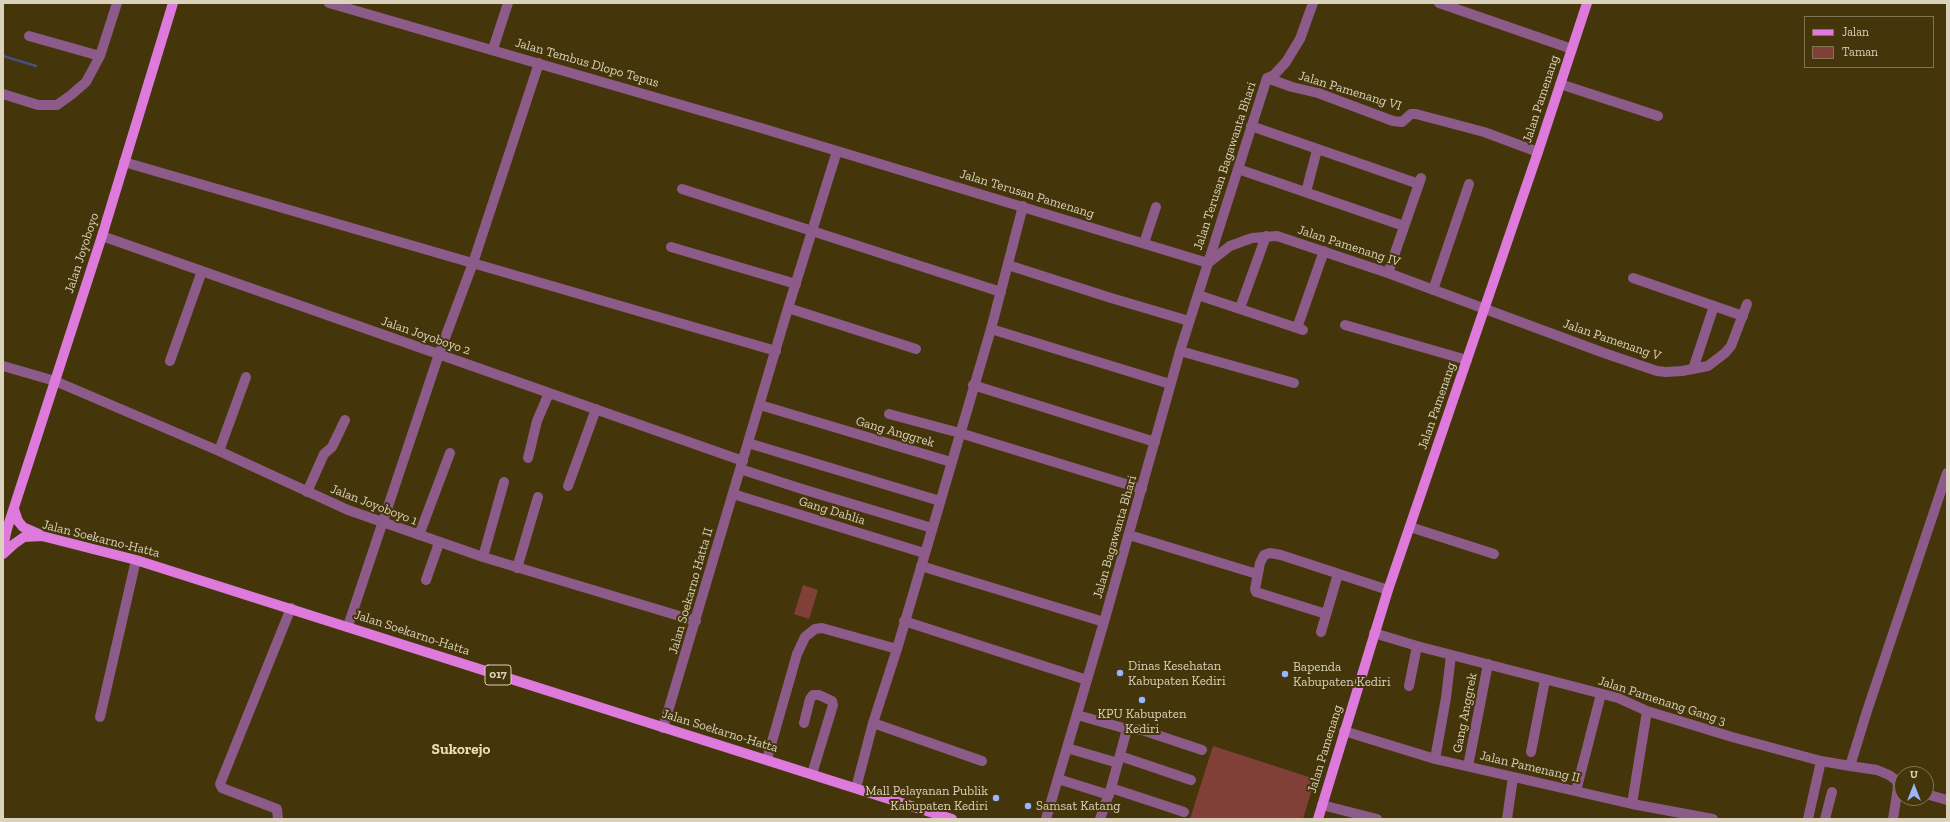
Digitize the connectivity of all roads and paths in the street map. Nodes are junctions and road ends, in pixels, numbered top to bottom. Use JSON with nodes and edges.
{"nodes":[{"id":1,"x":117,"y":3,"type":"edge"},
{"id":2,"x":173,"y":3,"type":"edge"},
{"id":3,"x":329,"y":3,"type":"edge"},
{"id":4,"x":508,"y":3,"type":"edge"},
{"id":5,"x":1313,"y":3,"type":"edge"},
{"id":6,"x":1587,"y":3,"type":"edge"},
{"id":7,"x":1443,"y":4,"type":"edge"},
{"id":8,"x":29,"y":36,"type":"dead end"},
{"id":9,"x":493,"y":49,"type":"junction"},
{"id":10,"x":1572,"y":49,"type":"junction"},
{"id":11,"x":100,"y":56,"type":"junction"},
{"id":12,"x":539,"y":63,"type":"junction"},
{"id":13,"x":1267,"y":78,"type":"junction"},
{"id":14,"x":1560,"y":84,"type":"junction"},
{"id":15,"x":3,"y":94,"type":"edge"},
{"id":16,"x":1658,"y":116,"type":"dead end"},
{"id":17,"x":1251,"y":126,"type":"junction"},
{"id":18,"x":1317,"y":150,"type":"junction"},
{"id":19,"x":838,"y":151,"type":"junction"},
{"id":20,"x":1538,"y":152,"type":"junction"},
{"id":21,"x":124,"y":162,"type":"junction"},
{"id":22,"x":1238,"y":169,"type":"junction"},
{"id":23,"x":1469,"y":184,"type":"dead end"},
{"id":24,"x":682,"y":189,"type":"dead end"},
{"id":25,"x":1306,"y":192,"type":"junction"},
{"id":26,"x":1024,"y":206,"type":"junction"},
{"id":27,"x":1156,"y":207,"type":"dead end"},
{"id":28,"x":1404,"y":226,"type":"junction"},
{"id":29,"x":812,"y":232,"type":"junction"},
{"id":30,"x":102,"y":236,"type":"junction"},
{"id":31,"x":1266,"y":236,"type":"junction"},
{"id":32,"x":1144,"y":243,"type":"junction"},
{"id":33,"x":671,"y":247,"type":"dead end"},
{"id":34,"x":1324,"y":251,"type":"junction"},
{"id":35,"x":473,"y":263,"type":"junction"},
{"id":36,"x":1208,"y":263,"type":"junction"},
{"id":37,"x":1008,"y":265,"type":"junction"},
{"id":38,"x":202,"y":271,"type":"junction"},
{"id":39,"x":1388,"y":272,"type":"junction"},
{"id":40,"x":1633,"y":278,"type":"dead end"},
{"id":41,"x":796,"y":284,"type":"junction"},
{"id":42,"x":1433,"y":290,"type":"junction"},
{"id":43,"x":1001,"y":292,"type":"junction"},
{"id":44,"x":1198,"y":295,"type":"junction"},
{"id":45,"x":1747,"y":304,"type":"dead end"},
{"id":46,"x":1714,"y":306,"type":"junction"},
{"id":47,"x":1484,"y":307,"type":"junction"},
{"id":48,"x":788,"y":308,"type":"junction"},
{"id":49,"x":1240,"y":308,"type":"junction"},
{"id":50,"x":1743,"y":316,"type":"junction"},
{"id":51,"x":1189,"y":321,"type":"junction"},
{"id":52,"x":1345,"y":325,"type":"dead end"},
{"id":53,"x":991,"y":329,"type":"junction"},
{"id":54,"x":916,"y":349,"type":"dead end"},
{"id":55,"x":776,"y":351,"type":"junction"},
{"id":56,"x":1180,"y":351,"type":"junction"},
{"id":57,"x":439,"y":354,"type":"junction"},
{"id":58,"x":1467,"y":360,"type":"junction"},
{"id":59,"x":170,"y":361,"type":"dead end"},
{"id":60,"x":3,"y":366,"type":"edge"},
{"id":61,"x":1693,"y":369,"type":"junction"},
{"id":62,"x":246,"y":377,"type":"dead end"},
{"id":63,"x":55,"y":381,"type":"junction"},
{"id":64,"x":1294,"y":383,"type":"dead end"},
{"id":65,"x":1170,"y":384,"type":"junction"},
{"id":66,"x":973,"y":385,"type":"junction"},
{"id":67,"x":549,"y":393,"type":"junction"},
{"id":68,"x":760,"y":405,"type":"junction"},
{"id":69,"x":596,"y":409,"type":"junction"},
{"id":70,"x":889,"y":414,"type":"dead end"},
{"id":71,"x":345,"y":420,"type":"dead end"},
{"id":72,"x":960,"y":433,"type":"junction"},
{"id":73,"x":1155,"y":442,"type":"junction"},
{"id":74,"x":748,"y":443,"type":"junction"},
{"id":75,"x":219,"y":451,"type":"junction"},
{"id":76,"x":450,"y":453,"type":"dead end"},
{"id":77,"x":528,"y":458,"type":"dead end"},
{"id":78,"x":951,"y":462,"type":"junction"},
{"id":79,"x":742,"y":465,"type":"junction"},
{"id":80,"x":1947,"y":473,"type":"edge"},
{"id":81,"x":504,"y":482,"type":"dead end"},
{"id":82,"x":568,"y":486,"type":"dead end"},
{"id":83,"x":1142,"y":489,"type":"junction"},
{"id":84,"x":307,"y":492,"type":"junction"},
{"id":85,"x":733,"y":494,"type":"junction"},
{"id":86,"x":538,"y":497,"type":"dead end"},
{"id":87,"x":940,"y":501,"type":"junction"},
{"id":88,"x":14,"y":509,"type":"junction"},
{"id":89,"x":382,"y":522,"type":"junction"},
{"id":90,"x":1410,"y":527,"type":"junction"},
{"id":91,"x":932,"y":528,"type":"junction"},
{"id":92,"x":419,"y":535,"type":"junction"},
{"id":93,"x":1129,"y":535,"type":"junction"},
{"id":94,"x":42,"y":536,"type":"junction"},
{"id":95,"x":439,"y":543,"type":"junction"},
{"id":96,"x":3,"y":547,"type":"edge"},
{"id":97,"x":924,"y":553,"type":"junction"},
{"id":98,"x":3,"y":554,"type":"edge"},
{"id":99,"x":1494,"y":554,"type":"dead end"},
{"id":100,"x":483,"y":558,"type":"junction"},
{"id":101,"x":136,"y":560,"type":"junction"},
{"id":102,"x":921,"y":566,"type":"junction"},
{"id":103,"x":516,"y":568,"type":"junction"},
{"id":104,"x":1257,"y":574,"type":"junction"},
{"id":105,"x":1338,"y":574,"type":"junction"},
{"id":106,"x":426,"y":580,"type":"dead end"},
{"id":107,"x":1388,"y":590,"type":"junction"},
{"id":108,"x":291,"y":608,"type":"junction"},
{"id":109,"x":1326,"y":614,"type":"junction"},
{"id":110,"x":696,"y":621,"type":"junction"},
{"id":111,"x":904,"y":621,"type":"junction"},
{"id":112,"x":1104,"y":622,"type":"junction"},
{"id":113,"x":348,"y":626,"type":"junction"},
{"id":114,"x":1321,"y":632,"type":"dead end"},
{"id":115,"x":1374,"y":633,"type":"junction"},
{"id":116,"x":1417,"y":646,"type":"junction"},
{"id":117,"x":897,"y":649,"type":"junction"},
{"id":118,"x":1451,"y":655,"type":"junction"},
{"id":119,"x":1488,"y":664,"type":"junction"},
{"id":120,"x":1087,"y":680,"type":"junction"},
{"id":121,"x":1545,"y":680,"type":"junction"},
{"id":122,"x":1409,"y":686,"type":"dead end"},
{"id":123,"x":1601,"y":694,"type":"junction"},
{"id":124,"x":1647,"y":711,"type":"junction"},
{"id":125,"x":1077,"y":715,"type":"junction"},
{"id":126,"x":100,"y":717,"type":"dead end"},
{"id":127,"x":804,"y":723,"type":"dead end"},
{"id":128,"x":873,"y":723,"type":"junction"},
{"id":129,"x":663,"y":728,"type":"junction"},
{"id":130,"x":1127,"y":728,"type":"junction"},
{"id":131,"x":1344,"y":732,"type":"junction"},
{"id":132,"x":1067,"y":748,"type":"junction"},
{"id":133,"x":1202,"y":750,"type":"dead end"},
{"id":134,"x":1531,"y":752,"type":"dead end"},
{"id":135,"x":767,"y":759,"type":"junction"},
{"id":136,"x":1435,"y":759,"type":"junction"},
{"id":137,"x":1119,"y":760,"type":"junction"},
{"id":138,"x":982,"y":761,"type":"dead end"},
{"id":139,"x":1821,"y":761,"type":"junction"},
{"id":140,"x":1468,"y":766,"type":"junction"},
{"id":141,"x":1850,"y":766,"type":"junction"},
{"id":142,"x":812,"y":774,"type":"junction"},
{"id":143,"x":1513,"y":777,"type":"junction"},
{"id":144,"x":1058,"y":779,"type":"junction"},
{"id":145,"x":1894,"y":779,"type":"edge"},
{"id":146,"x":1191,"y":780,"type":"dead end"},
{"id":147,"x":856,"y":788,"type":"junction"},
{"id":148,"x":1110,"y":791,"type":"junction"},
{"id":149,"x":1576,"y":792,"type":"junction"},
{"id":150,"x":1832,"y":792,"type":"dead end"},
{"id":151,"x":1934,"y":796,"type":"edge"},
{"id":152,"x":1947,"y":800,"type":"edge"},
{"id":153,"x":1632,"y":804,"type":"junction"},
{"id":154,"x":1322,"y":805,"type":"junction"},
{"id":155,"x":1896,"y":806,"type":"edge"},
{"id":156,"x":1184,"y":812,"type":"dead end"},
{"id":157,"x":928,"y":816,"type":"edge"},
{"id":158,"x":278,"y":819,"type":"edge"},
{"id":159,"x":952,"y":819,"type":"edge"},
{"id":160,"x":1046,"y":819,"type":"edge"},
{"id":161,"x":1100,"y":819,"type":"edge"},
{"id":162,"x":1318,"y":819,"type":"edge"},
{"id":163,"x":1377,"y":819,"type":"edge"},
{"id":164,"x":1507,"y":819,"type":"edge"},
{"id":165,"x":1713,"y":819,"type":"edge"},
{"id":166,"x":1808,"y":819,"type":"edge"},
{"id":167,"x":1825,"y":819,"type":"edge"},
{"id":168,"x":1893,"y":819,"type":"edge"}],
"edges":[{"from":1,"to":11,"type":"street"},
{"from":2,"to":21,"type":"main road","name":"Jalan Joyoboyo"},
{"from":3,"to":9,"type":"street","name":"Jalan Tembus Dlopo Tepus"},
{"from":4,"to":9,"type":"street"},
{"from":5,"to":13,"type":"street"},
{"from":6,"to":10,"type":"main road","name":"Jalan Pamenang"},
{"from":7,"to":10,"type":"street"},
{"from":8,"to":11,"type":"street"},
{"from":9,"to":12,"type":"street","name":"Jalan Tembus Dlopo Tepus"},
{"from":10,"to":14,"type":"main road","name":"Jalan Pamenang"},
{"from":11,"to":15,"type":"street"},
{"from":12,"to":19,"type":"street","name":"Jalan Tembus Dlopo Tepus"},
{"from":12,"to":35,"type":"street"},
{"from":13,"to":17,"type":"street","name":"Jalan Terusan Bagawanta Bhari"},
{"from":13,"to":20,"type":"street","name":"Jalan Pamenang VI"},
{"from":14,"to":16,"type":"street"},
{"from":14,"to":20,"type":"main road","name":"Jalan Pamenang"},
{"from":17,"to":18,"type":"street"},
{"from":17,"to":22,"type":"street","name":"Jalan Terusan Bagawanta Bhari"},
{"from":18,"to":25,"type":"street"},
{"from":18,"to":28,"type":"street"},
{"from":19,"to":26,"type":"street","name":"Jalan Terusan Pamenang"},
{"from":19,"to":29,"type":"street","name":"Jalan Soekarno Hatta II"},
{"from":20,"to":47,"type":"main road","name":"Jalan Pamenang"},
{"from":21,"to":30,"type":"main road","name":"Jalan Joyoboyo"},
{"from":21,"to":35,"type":"street"},
{"from":22,"to":25,"type":"street"},
{"from":22,"to":36,"type":"street","name":"Jalan Terusan Bagawanta Bhari"},
{"from":23,"to":42,"type":"street"},
{"from":24,"to":29,"type":"street"},
{"from":25,"to":28,"type":"street"},
{"from":26,"to":32,"type":"street","name":"Jalan Terusan Pamenang"},
{"from":26,"to":37,"type":"street"},
{"from":27,"to":32,"type":"street"},
{"from":28,"to":39,"type":"street"},
{"from":29,"to":41,"type":"street","name":"Jalan Soekarno Hatta II"},
{"from":29,"to":43,"type":"street"},
{"from":30,"to":38,"type":"street","name":"Jalan Joyoboyo 2"},
{"from":30,"to":63,"type":"main road","name":"Jalan Joyoboyo"},
{"from":31,"to":34,"type":"street","name":"Jalan Pamenang IV"},
{"from":31,"to":36,"type":"street","name":"Jalan Pamenang IV"},
{"from":31,"to":49,"type":"street"},
{"from":32,"to":36,"type":"street","name":"Jalan Terusan Pamenang"},
{"from":33,"to":41,"type":"street"},
{"from":34,"to":39,"type":"street","name":"Jalan Pamenang IV"},
{"from":34,"to":49,"type":"street"},
{"from":35,"to":55,"type":"street"},
{"from":35,"to":57,"type":"street"},
{"from":36,"to":44,"type":"street","name":"Jalan Bagawanta Bhari"},
{"from":37,"to":43,"type":"street"},
{"from":37,"to":51,"type":"street"},
{"from":38,"to":57,"type":"street","name":"Jalan Joyoboyo 2"},
{"from":38,"to":59,"type":"street"},
{"from":39,"to":42,"type":"street","name":"Jalan Pamenang IV"},
{"from":40,"to":46,"type":"street"},
{"from":41,"to":48,"type":"street","name":"Jalan Soekarno Hatta II"},
{"from":42,"to":47,"type":"street","name":"Jalan Pamenang IV"},
{"from":43,"to":53,"type":"street"},
{"from":44,"to":49,"type":"street"},
{"from":44,"to":51,"type":"street","name":"Jalan Bagawanta Bhari"},
{"from":45,"to":50,"type":"street","name":"Jalan Pamenang V"},
{"from":46,"to":50,"type":"street"},
{"from":46,"to":61,"type":"street"},
{"from":47,"to":58,"type":"main road","name":"Jalan Pamenang"},
{"from":47,"to":61,"type":"street","name":"Jalan Pamenang V"},
{"from":48,"to":54,"type":"street"},
{"from":48,"to":55,"type":"street","name":"Jalan Soekarno Hatta II"},
{"from":50,"to":61,"type":"street","name":"Jalan Pamenang V"},
{"from":51,"to":56,"type":"street","name":"Jalan Bagawanta Bhari"},
{"from":52,"to":58,"type":"street"},
{"from":53,"to":65,"type":"street"},
{"from":53,"to":66,"type":"street"},
{"from":55,"to":68,"type":"street","name":"Jalan Soekarno Hatta II"},
{"from":56,"to":64,"type":"street"},
{"from":56,"to":65,"type":"street","name":"Jalan Bagawanta Bhari"},
{"from":57,"to":67,"type":"street","name":"Jalan Joyoboyo 2"},
{"from":57,"to":89,"type":"street"},
{"from":58,"to":90,"type":"main road","name":"Jalan Pamenang"},
{"from":60,"to":63,"type":"street","name":"Jalan Joyoboyo 1"},
{"from":62,"to":75,"type":"street"},
{"from":63,"to":75,"type":"street","name":"Jalan Joyoboyo 1"},
{"from":63,"to":88,"type":"main road","name":"Jalan Joyoboyo"},
{"from":65,"to":73,"type":"street","name":"Jalan Bagawanta Bhari"},
{"from":66,"to":72,"type":"street"},
{"from":66,"to":73,"type":"street"},
{"from":67,"to":69,"type":"street","name":"Jalan Joyoboyo 2"},
{"from":67,"to":77,"type":"street"},
{"from":68,"to":74,"type":"street","name":"Jalan Soekarno Hatta II"},
{"from":68,"to":78,"type":"street","name":"Gang Anggrek"},
{"from":69,"to":79,"type":"street","name":"Jalan Joyoboyo 2"},
{"from":69,"to":82,"type":"street"},
{"from":70,"to":72,"type":"street"},
{"from":71,"to":84,"type":"street"},
{"from":72,"to":78,"type":"street"},
{"from":72,"to":83,"type":"street"},
{"from":73,"to":83,"type":"street","name":"Jalan Bagawanta Bhari"},
{"from":74,"to":79,"type":"street","name":"Jalan Soekarno Hatta II"},
{"from":74,"to":87,"type":"street"},
{"from":75,"to":84,"type":"street","name":"Jalan Joyoboyo 1"},
{"from":76,"to":92,"type":"street"},
{"from":78,"to":87,"type":"street"},
{"from":79,"to":85,"type":"street","name":"Jalan Soekarno Hatta II"},
{"from":79,"to":91,"type":"street","name":"Jalan Joyoboyo 2"},
{"from":80,"to":141,"type":"street"},
{"from":81,"to":100,"type":"street"},
{"from":83,"to":93,"type":"street","name":"Jalan Bagawanta Bhari"},
{"from":84,"to":89,"type":"street","name":"Jalan Joyoboyo 1"},
{"from":85,"to":97,"type":"street","name":"Gang Dahlia"},
{"from":85,"to":110,"type":"street","name":"Jalan Soekarno Hatta II"},
{"from":86,"to":103,"type":"street"},
{"from":87,"to":91,"type":"street"},
{"from":88,"to":94,"type":"main road"},
{"from":88,"to":96,"type":"main road","name":"Jalan Joyoboyo"},
{"from":89,"to":92,"type":"street","name":"Jalan Joyoboyo 1"},
{"from":89,"to":113,"type":"street"},
{"from":90,"to":99,"type":"street"},
{"from":90,"to":107,"type":"main road","name":"Jalan Pamenang"},
{"from":91,"to":97,"type":"street"},
{"from":92,"to":95,"type":"street","name":"Jalan Joyoboyo 1"},
{"from":93,"to":104,"type":"street"},
{"from":93,"to":112,"type":"street","name":"Jalan Bagawanta Bhari"},
{"from":94,"to":98,"type":"main road","name":"Jalan Soekarno-Hatta","number":"017"},
{"from":94,"to":101,"type":"main road","name":"Jalan Soekarno-Hatta","number":"017"},
{"from":95,"to":100,"type":"street","name":"Jalan Joyoboyo 1"},
{"from":95,"to":106,"type":"street"},
{"from":97,"to":102,"type":"street"},
{"from":100,"to":103,"type":"street","name":"Jalan Joyoboyo 1"},
{"from":101,"to":108,"type":"main road","name":"Jalan Soekarno-Hatta","number":"017"},
{"from":101,"to":126,"type":"street"},
{"from":102,"to":111,"type":"street"},
{"from":102,"to":112,"type":"street"},
{"from":103,"to":110,"type":"street","name":"Jalan Joyoboyo 1"},
{"from":104,"to":105,"type":"street"},
{"from":104,"to":109,"type":"street"},
{"from":105,"to":107,"type":"street"},
{"from":105,"to":109,"type":"street"},
{"from":107,"to":115,"type":"main road","name":"Jalan Pamenang"},
{"from":108,"to":113,"type":"main road","name":"Jalan Soekarno-Hatta","number":"017"},
{"from":108,"to":158,"type":"street"},
{"from":109,"to":114,"type":"street"},
{"from":110,"to":129,"type":"street","name":"Jalan Soekarno Hatta II"},
{"from":111,"to":117,"type":"street"},
{"from":111,"to":120,"type":"street"},
{"from":112,"to":120,"type":"street","name":"Jalan Bagawanta Bhari"},
{"from":113,"to":129,"type":"main road","name":"Jalan Soekarno-Hatta","number":"017"},
{"from":115,"to":116,"type":"street","name":"Jalan Pamenang Gang 3"},
{"from":115,"to":131,"type":"main road","name":"Jalan Pamenang"},
{"from":116,"to":118,"type":"street","name":"Jalan Pamenang Gang 3"},
{"from":116,"to":122,"type":"street"},
{"from":117,"to":128,"type":"street"},
{"from":117,"to":135,"type":"street"},
{"from":118,"to":119,"type":"street","name":"Jalan Pamenang Gang 3"},
{"from":118,"to":136,"type":"street"},
{"from":119,"to":121,"type":"street","name":"Jalan Pamenang Gang 3"},
{"from":119,"to":140,"type":"street","name":"Gang Anggrek"},
{"from":120,"to":125,"type":"street","name":"Jalan Bagawanta Bhari"},
{"from":121,"to":123,"type":"street","name":"Jalan Pamenang Gang 3"},
{"from":121,"to":134,"type":"street"},
{"from":123,"to":124,"type":"street","name":"Jalan Pamenang Gang 3"},
{"from":123,"to":149,"type":"street"},
{"from":124,"to":139,"type":"street","name":"Jalan Pamenang Gang 3"},
{"from":124,"to":153,"type":"street"},
{"from":125,"to":130,"type":"street"},
{"from":125,"to":132,"type":"street","name":"Jalan Bagawanta Bhari"},
{"from":127,"to":142,"type":"street"},
{"from":128,"to":138,"type":"street"},
{"from":128,"to":147,"type":"street"},
{"from":129,"to":135,"type":"main road","name":"Jalan Soekarno-Hatta","number":"017"},
{"from":130,"to":133,"type":"street"},
{"from":130,"to":137,"type":"street"},
{"from":131,"to":136,"type":"street","name":"Jalan Pamenang II"},
{"from":131,"to":154,"type":"main road","name":"Jalan Pamenang"},
{"from":132,"to":137,"type":"street"},
{"from":132,"to":144,"type":"street","name":"Jalan Bagawanta Bhari"},
{"from":135,"to":142,"type":"main road","name":"Jalan Soekarno-Hatta","number":"017"},
{"from":136,"to":140,"type":"street","name":"Jalan Pamenang II"},
{"from":137,"to":146,"type":"street"},
{"from":137,"to":148,"type":"street"},
{"from":139,"to":141,"type":"street","name":"Jalan Pamenang Gang 3"},
{"from":139,"to":166,"type":"street"},
{"from":140,"to":143,"type":"street","name":"Jalan Pamenang II"},
{"from":141,"to":145,"type":"street","name":"Jalan Pamenang Gang 3"},
{"from":142,"to":147,"type":"main road","name":"Jalan Soekarno-Hatta","number":"017"},
{"from":143,"to":149,"type":"street","name":"Jalan Pamenang II"},
{"from":143,"to":164,"type":"street"},
{"from":144,"to":148,"type":"street"},
{"from":144,"to":160,"type":"street","name":"Jalan Bagawanta Bhari"},
{"from":147,"to":157,"type":"main road","name":"Jalan Soekarno-Hatta","number":"017"},
{"from":148,"to":156,"type":"street"},
{"from":148,"to":161,"type":"street"},
{"from":149,"to":153,"type":"street","name":"Jalan Pamenang II"},
{"from":150,"to":167,"type":"street"},
{"from":151,"to":152,"type":"street"},
{"from":153,"to":165,"type":"street","name":"Jalan Pamenang II"},
{"from":154,"to":162,"type":"main road","name":"Jalan Pamenang"},
{"from":154,"to":163,"type":"street"},
{"from":155,"to":168,"type":"street"},
{"from":157,"to":159,"type":"main road","name":"Jalan Soekarno-Hatta","number":"017"}]}
